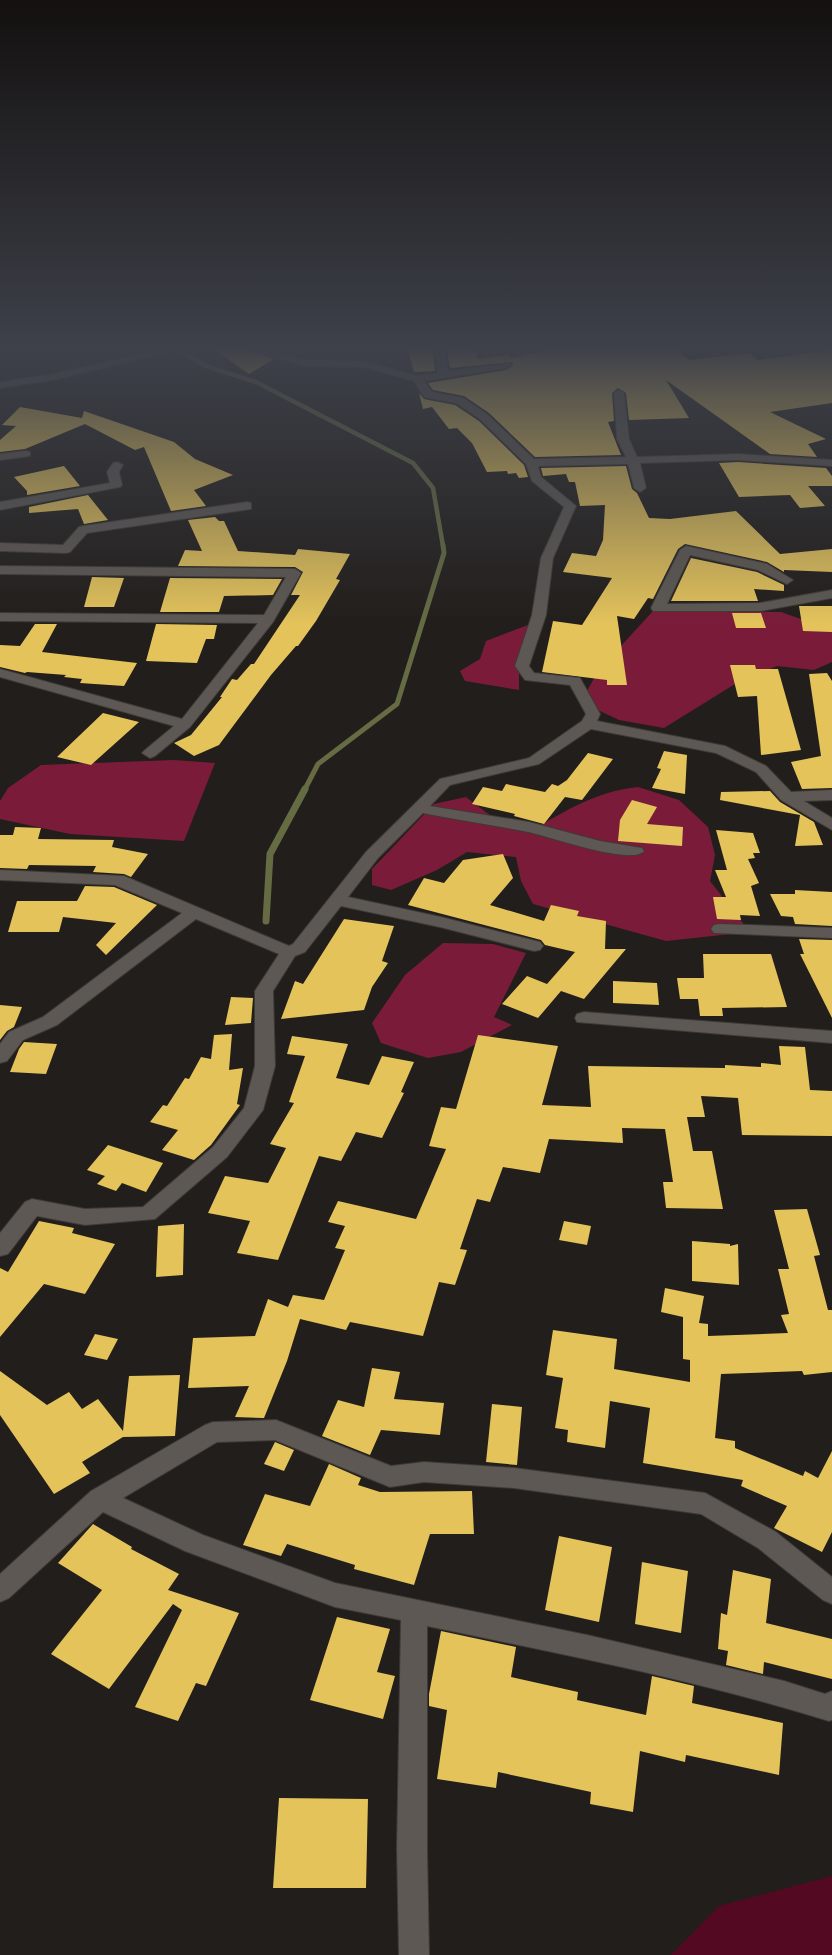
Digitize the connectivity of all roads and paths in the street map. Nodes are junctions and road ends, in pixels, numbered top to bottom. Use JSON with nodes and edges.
{"nodes":[{"id":1,"x":509,"y":441,"type":"edge"},
{"id":2,"x":624,"y":441,"type":"edge"},
{"id":3,"x":26,"y":454,"type":"dead end"},
{"id":4,"x":0,"y":457,"type":"edge"},
{"id":5,"x":633,"y":460,"type":"junction"},
{"id":6,"x":531,"y":463,"type":"junction"},
{"id":7,"x":832,"y":463,"type":"edge"},
{"id":8,"x":117,"y":465,"type":"dead end"},
{"id":9,"x":640,"y":488,"type":"dead end"},
{"id":10,"x":0,"y":506,"type":"edge"},
{"id":11,"x":247,"y":506,"type":"dead end"},
{"id":12,"x":0,"y":547,"type":"edge"},
{"id":13,"x":0,"y":570,"type":"edge"},
{"id":14,"x":787,"y":580,"type":"dead end"},
{"id":15,"x":832,"y":594,"type":"edge"},
{"id":16,"x":0,"y":617,"type":"edge"},
{"id":17,"x":268,"y":619,"type":"junction"},
{"id":18,"x":0,"y":673,"type":"edge"},
{"id":19,"x":185,"y":724,"type":"junction"},
{"id":20,"x":588,"y":724,"type":"junction"},
{"id":21,"x":150,"y":753,"type":"dead end"},
{"id":22,"x":832,"y":795,"type":"edge"},
{"id":23,"x":787,"y":797,"type":"junction"},
{"id":24,"x":419,"y":808,"type":"junction"},
{"id":25,"x":832,"y":825,"type":"edge"},
{"id":26,"x":636,"y":851,"type":"dead end"},
{"id":27,"x":0,"y":875,"type":"edge"},
{"id":28,"x":337,"y":900,"type":"junction"},
{"id":29,"x":194,"y":912,"type":"junction"},
{"id":30,"x":720,"y":929,"type":"dead end"},
{"id":31,"x":832,"y":933,"type":"edge"},
{"id":32,"x":534,"y":946,"type":"dead end"},
{"id":33,"x":289,"y":952,"type":"junction"},
{"id":34,"x":584,"y":1018,"type":"dead end"},
{"id":35,"x":832,"y":1037,"type":"edge"},
{"id":36,"x":0,"y":1057,"type":"edge"},
{"id":37,"x":0,"y":1248,"type":"edge"},
{"id":38,"x":100,"y":1499,"type":"junction"},
{"id":39,"x":0,"y":1590,"type":"edge"},
{"id":40,"x":832,"y":1592,"type":"edge"},
{"id":41,"x":414,"y":1612,"type":"junction"},
{"id":42,"x":832,"y":1704,"type":"edge"},
{"id":43,"x":414,"y":1955,"type":"edge"}],
"edges":[{"from":1,"to":6,"type":"street"},
{"from":2,"to":5,"type":"street"},
{"from":3,"to":4,"type":"street"},
{"from":5,"to":6,"type":"street"},
{"from":5,"to":7,"type":"street"},
{"from":5,"to":9,"type":"street"},
{"from":6,"to":20,"type":"street"},
{"from":8,"to":10,"type":"street"},
{"from":11,"to":12,"type":"street"},
{"from":13,"to":17,"type":"street"},
{"from":14,"to":15,"type":"street"},
{"from":16,"to":17,"type":"street"},
{"from":17,"to":19,"type":"street"},
{"from":18,"to":19,"type":"street"},
{"from":19,"to":21,"type":"street"},
{"from":20,"to":23,"type":"street"},
{"from":20,"to":24,"type":"street"},
{"from":22,"to":23,"type":"street"},
{"from":23,"to":25,"type":"street"},
{"from":24,"to":26,"type":"street"},
{"from":24,"to":28,"type":"street"},
{"from":27,"to":29,"type":"street"},
{"from":28,"to":32,"type":"street"},
{"from":28,"to":33,"type":"street"},
{"from":29,"to":33,"type":"street"},
{"from":29,"to":36,"type":"street"},
{"from":30,"to":31,"type":"street"},
{"from":33,"to":37,"type":"street"},
{"from":34,"to":35,"type":"street"},
{"from":38,"to":39,"type":"street"},
{"from":38,"to":40,"type":"street"},
{"from":38,"to":41,"type":"street"},
{"from":41,"to":42,"type":"street"},
{"from":41,"to":43,"type":"street"}]}
